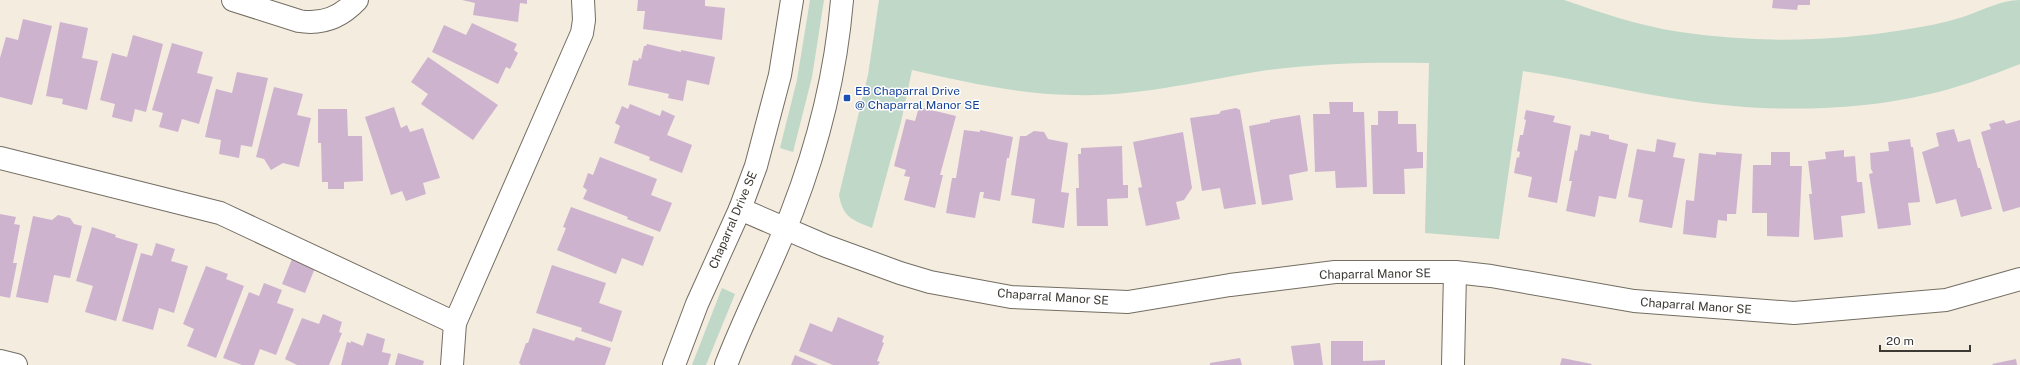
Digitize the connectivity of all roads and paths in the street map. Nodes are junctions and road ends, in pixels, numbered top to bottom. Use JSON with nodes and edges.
{"nodes":[{"id":1,"x":233,"y":0,"type":"edge"},
{"id":2,"x":357,"y":0,"type":"edge"},
{"id":3,"x":583,"y":0,"type":"edge"},
{"id":4,"x":792,"y":0,"type":"edge"},
{"id":5,"x":842,"y":0,"type":"edge"},
{"id":6,"x":0,"y":158,"type":"edge"},
{"id":7,"x":740,"y":209,"type":"junction"},
{"id":8,"x":785,"y":230,"type":"junction"},
{"id":9,"x":1455,"y":272,"type":"junction"},
{"id":10,"x":2020,"y":279,"type":"edge"},
{"id":11,"x":454,"y":323,"type":"junction"},
{"id":12,"x":0,"y":361,"type":"edge"},
{"id":13,"x":16,"y":365,"type":"edge"},
{"id":14,"x":452,"y":365,"type":"edge"},
{"id":15,"x":674,"y":365,"type":"edge"},
{"id":16,"x":726,"y":365,"type":"edge"},
{"id":17,"x":1454,"y":365,"type":"edge"}],
"edges":[{"from":1,"to":2,"type":"street"},
{"from":3,"to":11,"type":"street"},
{"from":4,"to":7,"type":"street","name":"Chaparral Drive SE"},
{"from":5,"to":8,"type":"street"},
{"from":6,"to":11,"type":"street"},
{"from":7,"to":8,"type":"street","name":"Chaparral Manor SE"},
{"from":7,"to":15,"type":"street","name":"Chaparral Drive SE"},
{"from":8,"to":9,"type":"street","name":"Chaparral Manor SE"},
{"from":8,"to":16,"type":"street"},
{"from":9,"to":10,"type":"street","name":"Chaparral Manor SE"},
{"from":9,"to":17,"type":"street"},
{"from":11,"to":14,"type":"street"},
{"from":12,"to":13,"type":"street"}]}
